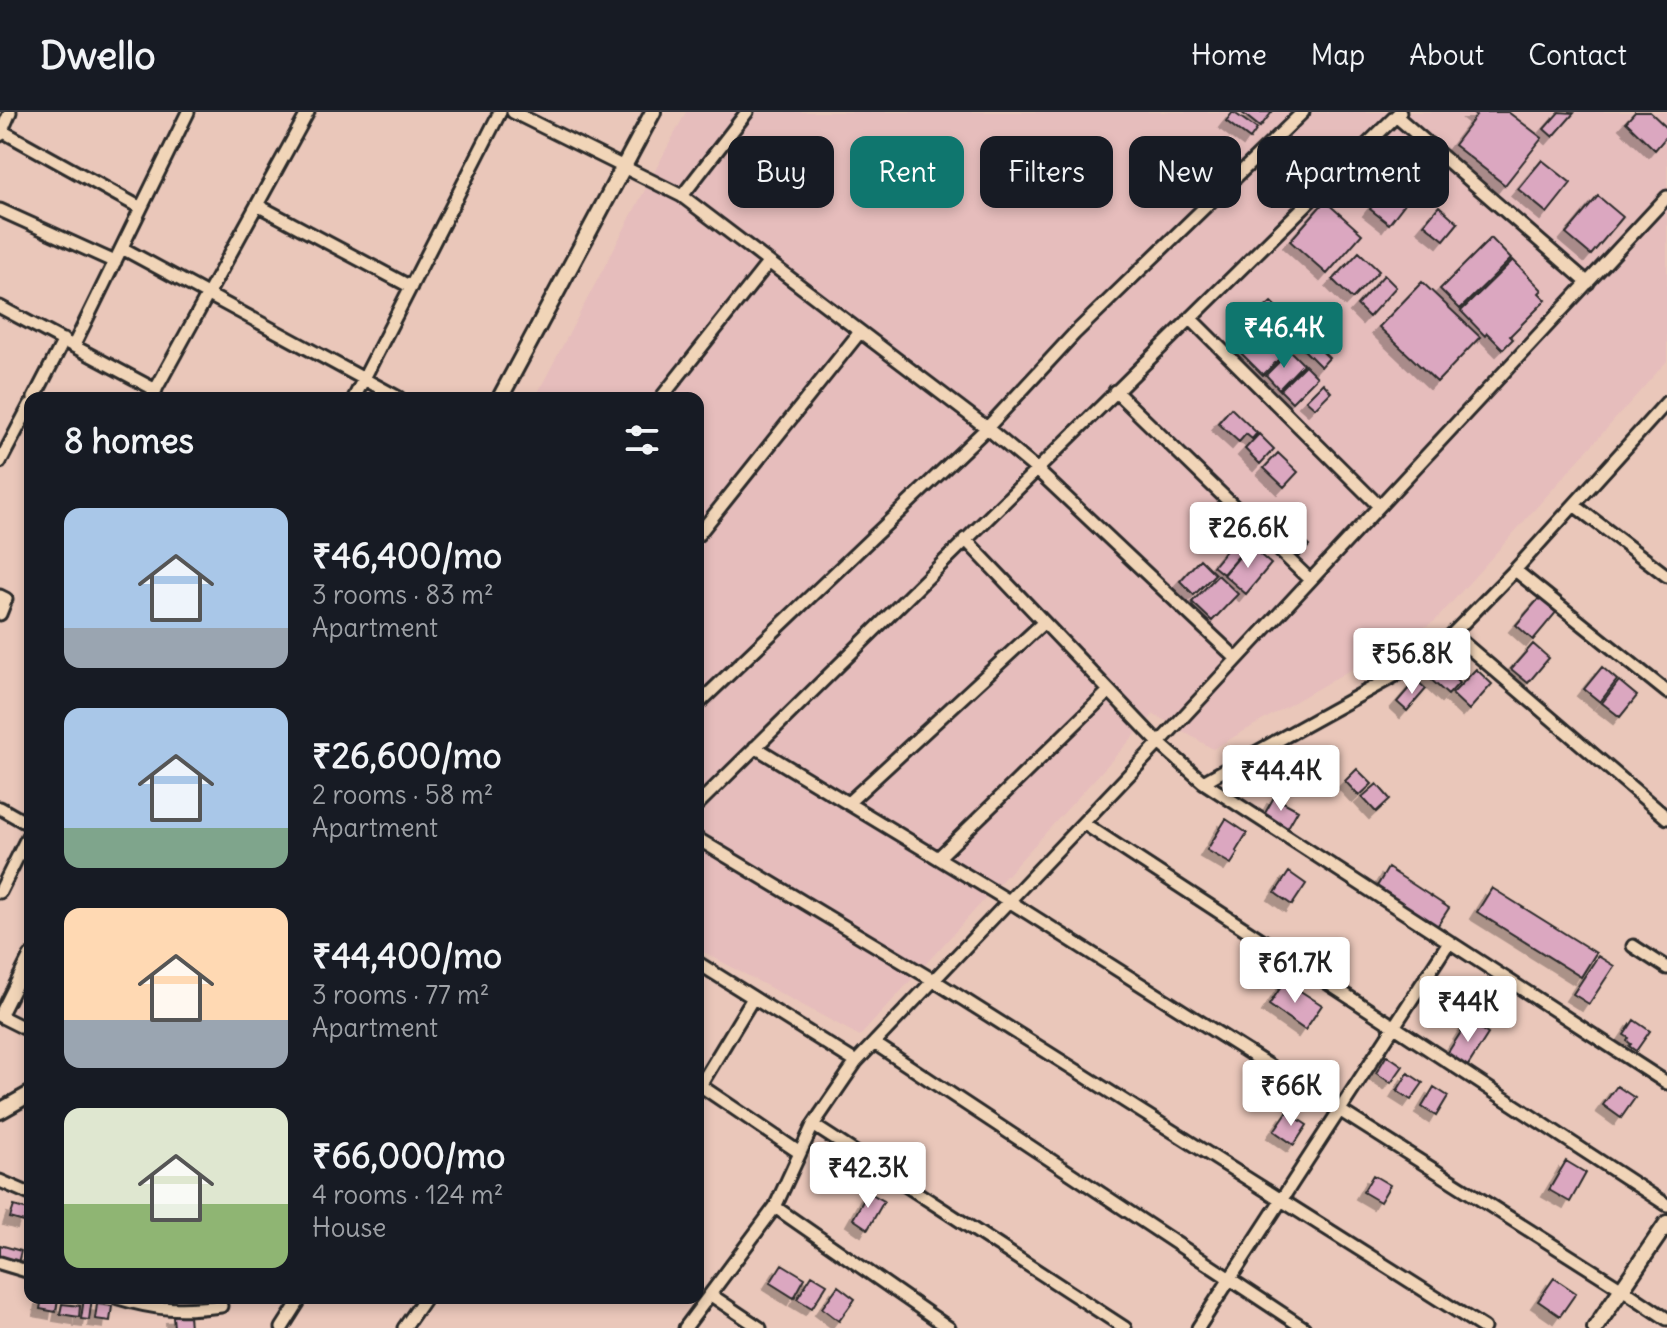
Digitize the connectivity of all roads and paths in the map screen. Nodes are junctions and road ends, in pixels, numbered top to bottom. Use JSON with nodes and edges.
{"nodes":[{"id":1,"x":10,"y":112,"type":"edge"},
{"id":2,"x":308,"y":112,"type":"edge"},
{"id":3,"x":500,"y":112,"type":"edge"},
{"id":4,"x":513,"y":112,"type":"edge"},
{"id":5,"x":653,"y":112,"type":"edge"},
{"id":6,"x":747,"y":112,"type":"edge"},
{"id":7,"x":1303,"y":112,"type":"edge"},
{"id":8,"x":186,"y":113,"type":"edge"},
{"id":9,"x":1398,"y":114,"type":"edge"},
{"id":10,"x":1,"y":133,"type":"edge"},
{"id":11,"x":625,"y":166,"type":"junction"},
{"id":12,"x":682,"y":196,"type":"junction"},
{"id":13,"x":1667,"y":197,"type":"edge"},
{"id":14,"x":257,"y":205,"type":"junction"},
{"id":15,"x":141,"y":208,"type":"junction"},
{"id":16,"x":0,"y":210,"type":"edge"},
{"id":17,"x":122,"y":248,"type":"junction"},
{"id":18,"x":115,"y":262,"type":"junction"},
{"id":19,"x":769,"y":262,"type":"junction"},
{"id":20,"x":1588,"y":283,"type":"junction"},
{"id":21,"x":411,"y":287,"type":"junction"},
{"id":22,"x":208,"y":294,"type":"junction"},
{"id":23,"x":0,"y":307,"type":"edge"},
{"id":24,"x":1190,"y":318,"type":"junction"},
{"id":25,"x":860,"y":332,"type":"junction"},
{"id":26,"x":69,"y":343,"type":"junction"},
{"id":27,"x":364,"y":379,"type":"junction"},
{"id":28,"x":1115,"y":391,"type":"junction"},
{"id":29,"x":38,"y":392,"type":"edge"},
{"id":30,"x":150,"y":392,"type":"edge"},
{"id":31,"x":154,"y":392,"type":"edge"},
{"id":32,"x":357,"y":392,"type":"edge"},
{"id":33,"x":388,"y":392,"type":"edge"},
{"id":34,"x":503,"y":392,"type":"edge"},
{"id":35,"x":666,"y":392,"type":"edge"},
{"id":36,"x":1667,"y":402,"type":"edge"},
{"id":37,"x":24,"y":416,"type":"edge"},
{"id":38,"x":987,"y":428,"type":"junction"},
{"id":39,"x":0,"y":462,"type":"edge"},
{"id":40,"x":1036,"y":469,"type":"junction"},
{"id":41,"x":1574,"y":505,"type":"junction"},
{"id":42,"x":1379,"y":506,"type":"junction"},
{"id":43,"x":704,"y":527,"type":"edge"},
{"id":44,"x":965,"y":539,"type":"junction"},
{"id":45,"x":1515,"y":570,"type":"junction"},
{"id":46,"x":1667,"y":576,"type":"edge"},
{"id":47,"x":1310,"y":580,"type":"junction"},
{"id":48,"x":0,"y":596,"type":"edge"},
{"id":49,"x":0,"y":614,"type":"edge"},
{"id":50,"x":1044,"y":622,"type":"junction"},
{"id":51,"x":1453,"y":634,"type":"junction"},
{"id":52,"x":1237,"y":659,"type":"junction"},
{"id":53,"x":1109,"y":691,"type":"junction"},
{"id":54,"x":1667,"y":692,"type":"edge"},
{"id":55,"x":704,"y":698,"type":"edge"},
{"id":56,"x":1159,"y":743,"type":"junction"},
{"id":57,"x":755,"y":747,"type":"junction"},
{"id":58,"x":1203,"y":782,"type":"junction"},
{"id":59,"x":704,"y":798,"type":"edge"},
{"id":60,"x":848,"y":803,"type":"junction"},
{"id":61,"x":0,"y":808,"type":"edge"},
{"id":62,"x":1667,"y":818,"type":"edge"},
{"id":63,"x":24,"y":822,"type":"edge"},
{"id":64,"x":1083,"y":823,"type":"junction"},
{"id":65,"x":704,"y":843,"type":"edge"},
{"id":66,"x":24,"y":844,"type":"edge"},
{"id":67,"x":938,"y":858,"type":"junction"},
{"id":68,"x":0,"y":892,"type":"edge"},
{"id":69,"x":1009,"y":901,"type":"junction"},
{"id":70,"x":1449,"y":942,"type":"junction"},
{"id":71,"x":1633,"y":946,"type":"dead end"},
{"id":72,"x":704,"y":967,"type":"edge"},
{"id":73,"x":24,"y":968,"type":"edge"},
{"id":74,"x":1667,"y":968,"type":"edge"},
{"id":75,"x":933,"y":980,"type":"junction"},
{"id":76,"x":753,"y":998,"type":"junction"},
{"id":77,"x":0,"y":1016,"type":"edge"},
{"id":78,"x":1394,"y":1026,"type":"junction"},
{"id":79,"x":24,"y":1028,"type":"edge"},
{"id":80,"x":874,"y":1043,"type":"junction"},
{"id":81,"x":856,"y":1062,"type":"junction"},
{"id":82,"x":704,"y":1078,"type":"edge"},
{"id":83,"x":1667,"y":1083,"type":"edge"},
{"id":84,"x":704,"y":1089,"type":"edge"},
{"id":85,"x":24,"y":1097,"type":"edge"},
{"id":86,"x":1339,"y":1110,"type":"junction"},
{"id":87,"x":0,"y":1111,"type":"edge"},
{"id":88,"x":813,"y":1125,"type":"junction"},
{"id":89,"x":800,"y":1153,"type":"junction"},
{"id":90,"x":0,"y":1181,"type":"edge"},
{"id":91,"x":24,"y":1191,"type":"edge"},
{"id":92,"x":1281,"y":1200,"type":"junction"},
{"id":93,"x":1667,"y":1205,"type":"edge"},
{"id":94,"x":775,"y":1207,"type":"junction"},
{"id":95,"x":1667,"y":1223,"type":"edge"},
{"id":96,"x":0,"y":1263,"type":"edge"},
{"id":97,"x":24,"y":1270,"type":"edge"},
{"id":98,"x":1230,"y":1279,"type":"junction"},
{"id":99,"x":1622,"y":1289,"type":"junction"},
{"id":100,"x":711,"y":1295,"type":"junction"},
{"id":101,"x":138,"y":1304,"type":"edge"},
{"id":102,"x":297,"y":1304,"type":"edge"},
{"id":103,"x":421,"y":1304,"type":"edge"},
{"id":104,"x":704,"y":1304,"type":"edge"},
{"id":105,"x":704,"y":1304,"type":"edge"},
{"id":106,"x":221,"y":1306,"type":"dead end"},
{"id":107,"x":1667,"y":1319,"type":"edge"},
{"id":108,"x":282,"y":1328,"type":"edge"},
{"id":109,"x":404,"y":1328,"type":"edge"},
{"id":110,"x":685,"y":1328,"type":"edge"},
{"id":111,"x":760,"y":1328,"type":"edge"},
{"id":112,"x":949,"y":1328,"type":"edge"},
{"id":113,"x":1125,"y":1328,"type":"edge"},
{"id":114,"x":1198,"y":1328,"type":"edge"},
{"id":115,"x":1304,"y":1328,"type":"edge"},
{"id":116,"x":1484,"y":1328,"type":"edge"},
{"id":117,"x":1595,"y":1328,"type":"edge"}],
"edges":[{"from":1,"to":10,"type":"street"},
{"from":2,"to":14,"type":"street"},
{"from":3,"to":21,"type":"street"},
{"from":4,"to":11,"type":"street"},
{"from":5,"to":11,"type":"street"},
{"from":6,"to":12,"type":"street"},
{"from":7,"to":38,"type":"street"},
{"from":8,"to":15,"type":"street"},
{"from":9,"to":20,"type":"street"},
{"from":9,"to":24,"type":"street"},
{"from":10,"to":15,"type":"street"},
{"from":11,"to":12,"type":"street"},
{"from":11,"to":34,"type":"street"},
{"from":12,"to":19,"type":"street"},
{"from":13,"to":20,"type":"street"},
{"from":14,"to":21,"type":"street"},
{"from":14,"to":22,"type":"street"},
{"from":15,"to":17,"type":"street"},
{"from":16,"to":18,"type":"street"},
{"from":17,"to":18,"type":"street"},
{"from":17,"to":22,"type":"street"},
{"from":18,"to":26,"type":"street"},
{"from":19,"to":25,"type":"street"},
{"from":19,"to":35,"type":"street"},
{"from":20,"to":42,"type":"street"},
{"from":21,"to":27,"type":"street"},
{"from":22,"to":27,"type":"street"},
{"from":22,"to":31,"type":"street"},
{"from":23,"to":26,"type":"street"},
{"from":24,"to":28,"type":"street"},
{"from":24,"to":42,"type":"street"},
{"from":25,"to":38,"type":"street"},
{"from":25,"to":43,"type":"street"},
{"from":26,"to":29,"type":"street"},
{"from":26,"to":30,"type":"street"},
{"from":27,"to":32,"type":"street"},
{"from":27,"to":33,"type":"street"},
{"from":28,"to":40,"type":"street"},
{"from":28,"to":47,"type":"street"},
{"from":36,"to":41,"type":"street"},
{"from":37,"to":39,"type":"street"},
{"from":38,"to":40,"type":"street"},
{"from":38,"to":55,"type":"street"},
{"from":40,"to":44,"type":"street"},
{"from":40,"to":52,"type":"street"},
{"from":41,"to":45,"type":"street"},
{"from":41,"to":46,"type":"street"},
{"from":42,"to":47,"type":"street"},
{"from":44,"to":50,"type":"street"},
{"from":44,"to":57,"type":"street"},
{"from":45,"to":51,"type":"street"},
{"from":45,"to":54,"type":"street"},
{"from":47,"to":52,"type":"street"},
{"from":48,"to":49,"type":"street"},
{"from":50,"to":53,"type":"street"},
{"from":50,"to":60,"type":"street"},
{"from":51,"to":58,"type":"street"},
{"from":51,"to":62,"type":"street"},
{"from":52,"to":56,"type":"street"},
{"from":53,"to":56,"type":"street"},
{"from":53,"to":67,"type":"street"},
{"from":56,"to":58,"type":"street"},
{"from":56,"to":64,"type":"street"},
{"from":57,"to":59,"type":"street"},
{"from":57,"to":60,"type":"street"},
{"from":58,"to":70,"type":"street"},
{"from":60,"to":67,"type":"street"},
{"from":61,"to":63,"type":"street"},
{"from":64,"to":69,"type":"street"},
{"from":64,"to":78,"type":"street"},
{"from":65,"to":75,"type":"street"},
{"from":66,"to":68,"type":"street"},
{"from":67,"to":69,"type":"street"},
{"from":69,"to":75,"type":"street"},
{"from":69,"to":86,"type":"street"},
{"from":70,"to":78,"type":"street"},
{"from":70,"to":83,"type":"street"},
{"from":71,"to":74,"type":"street"},
{"from":72,"to":76,"type":"street"},
{"from":73,"to":77,"type":"street"},
{"from":75,"to":80,"type":"street"},
{"from":75,"to":92,"type":"street"},
{"from":76,"to":81,"type":"street"},
{"from":76,"to":82,"type":"street"},
{"from":77,"to":79,"type":"street"},
{"from":78,"to":86,"type":"street"},
{"from":78,"to":93,"type":"street"},
{"from":80,"to":81,"type":"street"},
{"from":80,"to":98,"type":"street"},
{"from":81,"to":88,"type":"street"},
{"from":84,"to":89,"type":"street"},
{"from":85,"to":87,"type":"street"},
{"from":86,"to":92,"type":"street"},
{"from":86,"to":99,"type":"street"},
{"from":88,"to":89,"type":"street"},
{"from":88,"to":113,"type":"street"},
{"from":89,"to":94,"type":"street"},
{"from":90,"to":91,"type":"street"},
{"from":92,"to":98,"type":"street"},
{"from":92,"to":116,"type":"street"},
{"from":94,"to":100,"type":"street"},
{"from":94,"to":112,"type":"street"},
{"from":95,"to":99,"type":"street"},
{"from":96,"to":97,"type":"street"},
{"from":98,"to":114,"type":"street"},
{"from":98,"to":115,"type":"street"},
{"from":99,"to":107,"type":"street"},
{"from":99,"to":117,"type":"street"},
{"from":100,"to":104,"type":"street"},
{"from":100,"to":111,"type":"street"},
{"from":101,"to":106,"type":"street"},
{"from":102,"to":108,"type":"street"},
{"from":103,"to":109,"type":"street"},
{"from":105,"to":110,"type":"street"}]}
